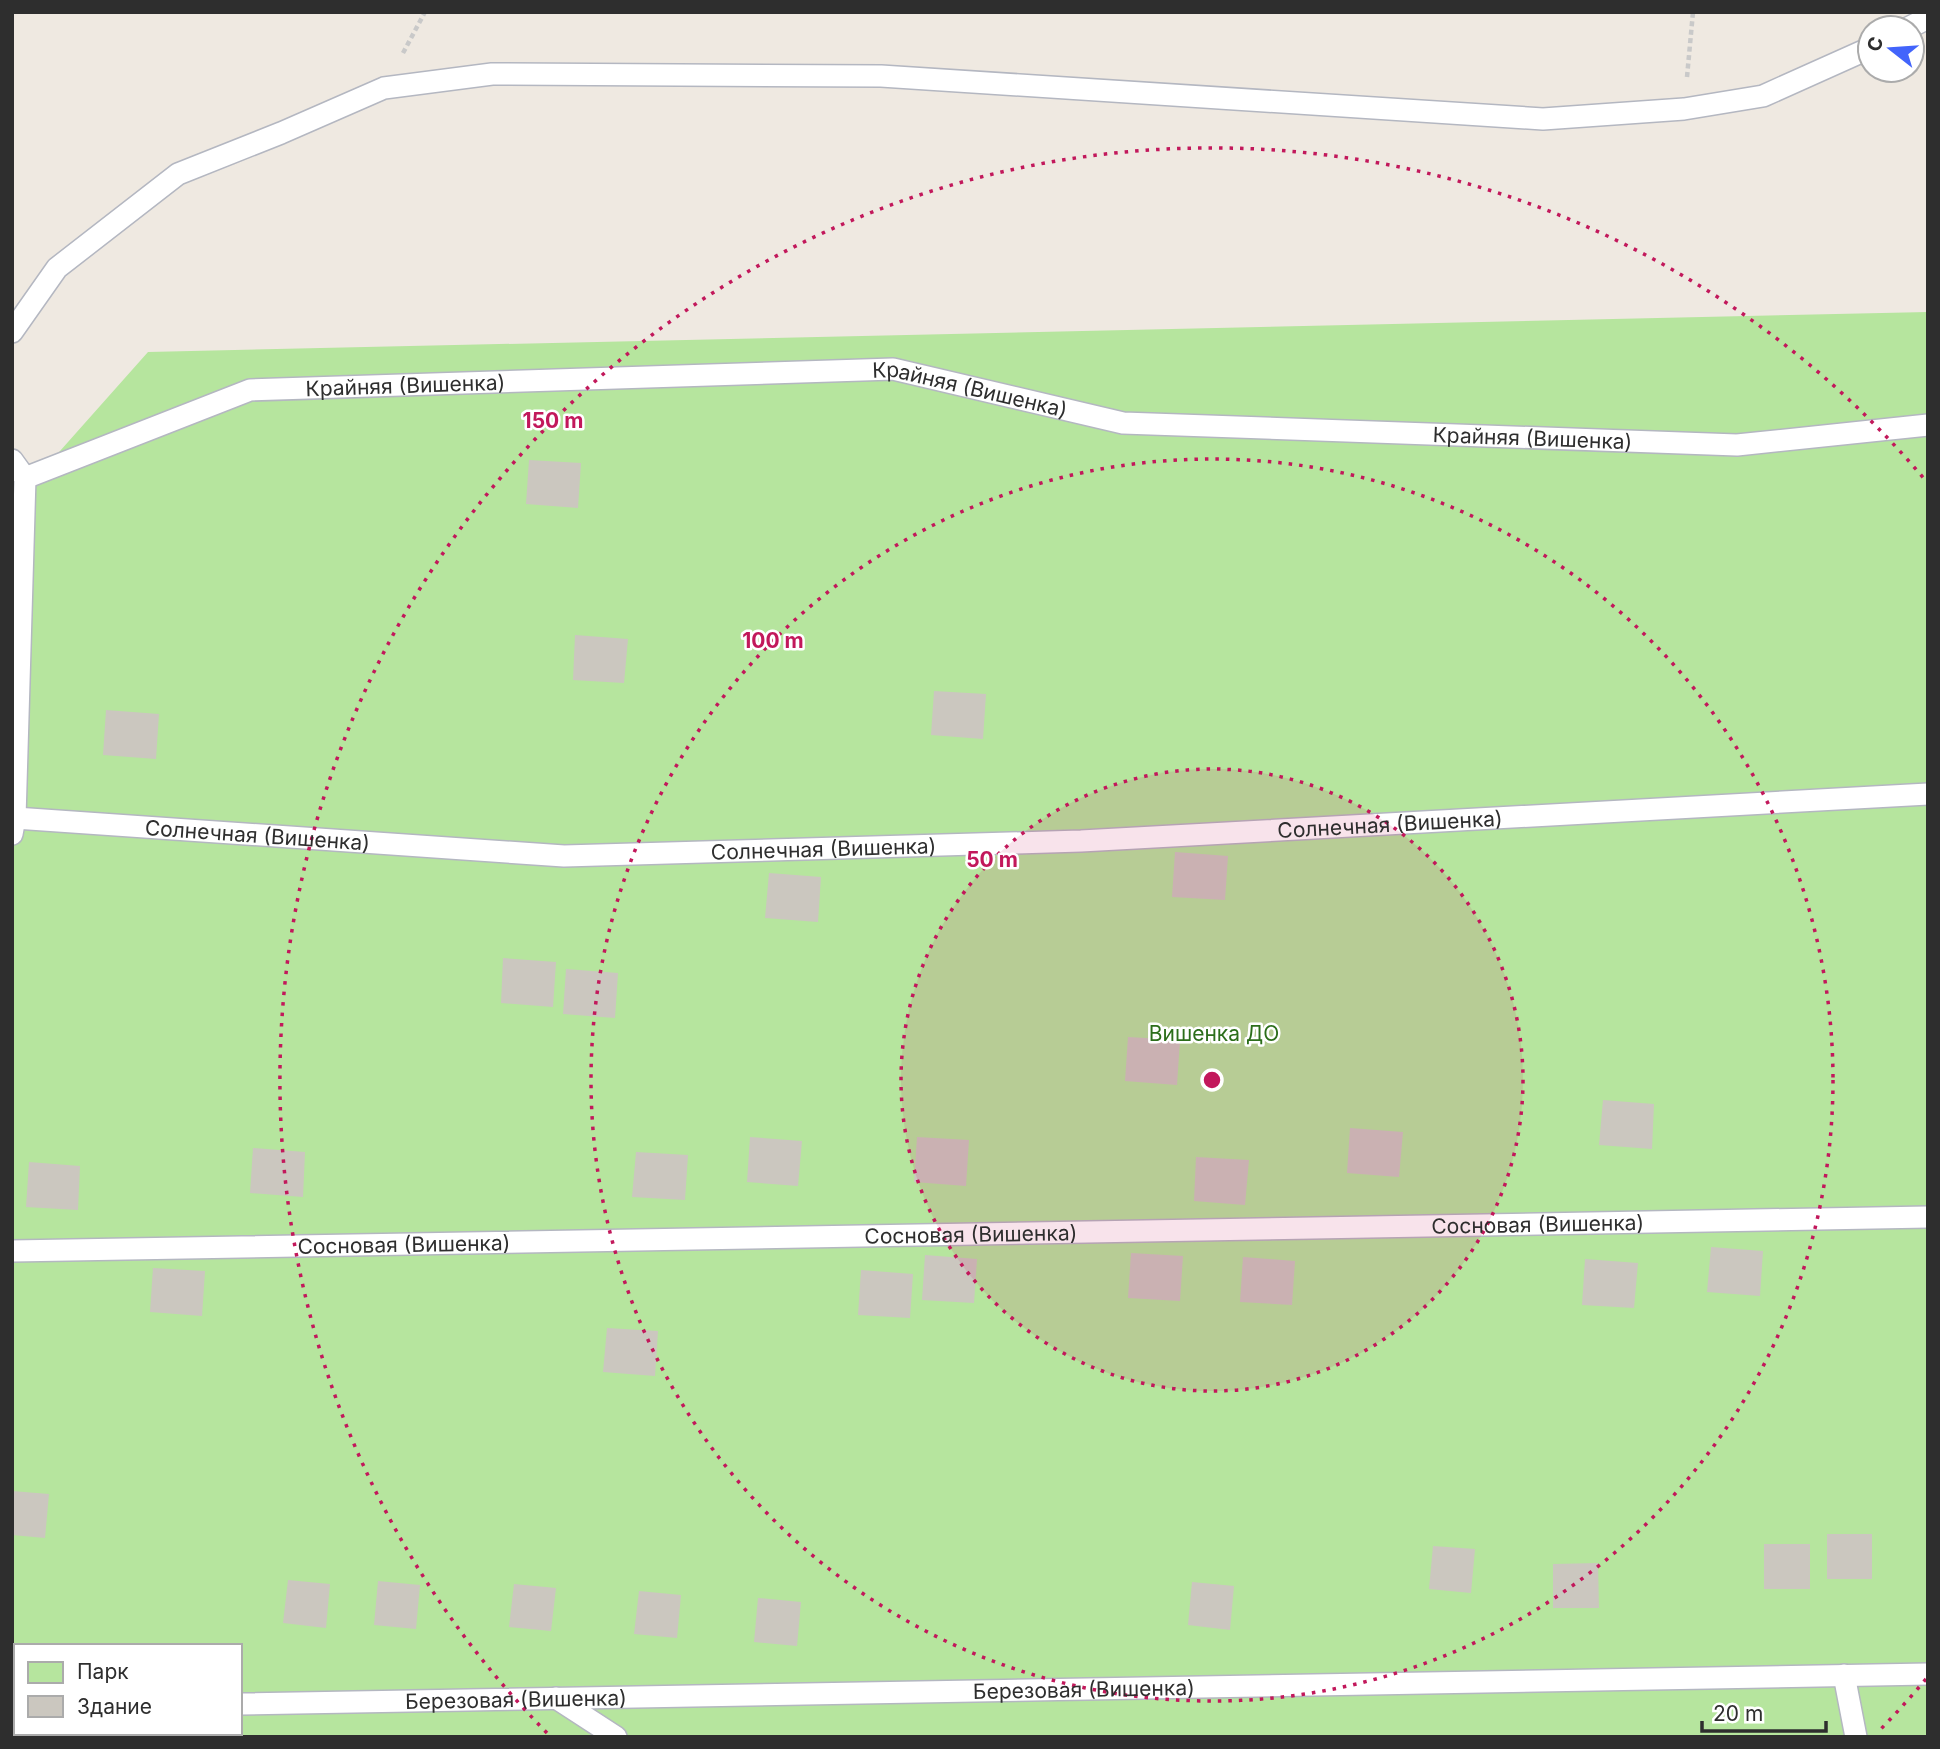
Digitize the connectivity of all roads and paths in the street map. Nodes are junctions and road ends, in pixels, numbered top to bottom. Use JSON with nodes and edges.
{"nodes":[{"id":1,"x":1693,"y":12,"type":"edge"},
{"id":2,"x":1856,"y":54,"type":"edge"},
{"id":3,"x":1684,"y":109,"type":"junction"},
{"id":4,"x":12,"y":332,"type":"edge"},
{"id":5,"x":1928,"y":425,"type":"edge"},
{"id":6,"x":12,"y":460,"type":"edge"},
{"id":7,"x":25,"y":478,"type":"junction"},
{"id":8,"x":1928,"y":794,"type":"edge"},
{"id":9,"x":13,"y":826,"type":"edge"},
{"id":10,"x":1928,"y":1217,"type":"edge"},
{"id":11,"x":12,"y":1251,"type":"edge"},
{"id":12,"x":1928,"y":1674,"type":"edge"},
{"id":13,"x":1844,"y":1675,"type":"junction"},
{"id":14,"x":556,"y":1698,"type":"junction"},
{"id":15,"x":242,"y":1704,"type":"edge"},
{"id":16,"x":616,"y":1737,"type":"edge"},
{"id":17,"x":1856,"y":1737,"type":"edge"}],
"edges":[{"from":1,"to":3,"type":"path"},
{"from":2,"to":3,"type":"lane"},
{"from":3,"to":4,"type":"lane"},
{"from":5,"to":7,"type":"lane","name":"Крайняя (Вишенка)"},
{"from":6,"to":7,"type":"lane"},
{"from":7,"to":9,"type":"lane"},
{"from":8,"to":9,"type":"lane","name":"Солнечная (Вишенка)"},
{"from":10,"to":11,"type":"lane","name":"Сосновая (Вишенка)"},
{"from":12,"to":13,"type":"lane","name":"Березовая (Вишенка)"},
{"from":13,"to":14,"type":"lane","name":"Березовая (Вишенка)"},
{"from":13,"to":17,"type":"lane"},
{"from":14,"to":15,"type":"lane","name":"Березовая (Вишенка)"},
{"from":14,"to":16,"type":"lane"}]}
